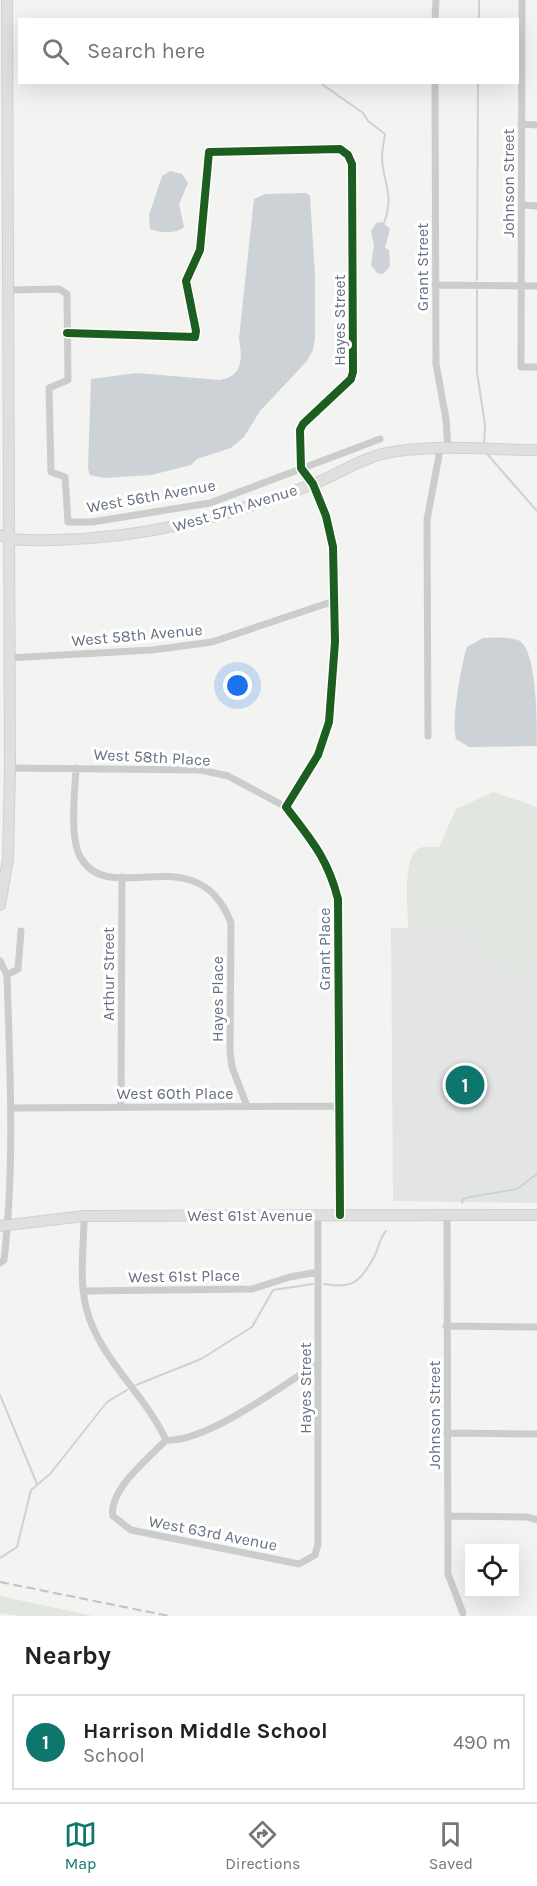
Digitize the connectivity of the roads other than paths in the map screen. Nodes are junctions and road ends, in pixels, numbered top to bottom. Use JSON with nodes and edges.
{"nodes":[{"id":1,"x":7,"y":0,"type":"edge"},
{"id":2,"x":435,"y":0,"type":"edge"},
{"id":3,"x":522,"y":0,"type":"edge"},
{"id":4,"x":435,"y":18,"type":"edge"},
{"id":5,"x":435,"y":84,"type":"edge"},
{"id":6,"x":521,"y":124,"type":"junction"},
{"id":7,"x":537,"y":125,"type":"edge"},
{"id":8,"x":522,"y":206,"type":"junction"},
{"id":9,"x":537,"y":206,"type":"edge"},
{"id":10,"x":435,"y":285,"type":"junction"},
{"id":11,"x":520,"y":286,"type":"junction"},
{"id":12,"x":537,"y":286,"type":"edge"},
{"id":13,"x":7,"y":290,"type":"junction"},
{"id":14,"x":68,"y":333,"type":"junction"},
{"id":15,"x":537,"y":367,"type":"edge"},
{"id":16,"x":380,"y":439,"type":"dead end"},
{"id":17,"x":444,"y":450,"type":"junction"},
{"id":18,"x":537,"y":450,"type":"edge"},
{"id":19,"x":301,"y":468,"type":"junction"},
{"id":20,"x":313,"y":484,"type":"junction"},
{"id":21,"x":4,"y":537,"type":"edge"},
{"id":22,"x":334,"y":601,"type":"junction"},
{"id":23,"x":8,"y":658,"type":"junction"},
{"id":24,"x":4,"y":718,"type":"edge"},
{"id":25,"x":428,"y":736,"type":"dead end"},
{"id":26,"x":10,"y":768,"type":"junction"},
{"id":27,"x":76,"y":768,"type":"junction"},
{"id":28,"x":286,"y":807,"type":"junction"},
{"id":29,"x":122,"y":877,"type":"junction"},
{"id":30,"x":0,"y":905,"type":"edge"},
{"id":31,"x":21,"y":932,"type":"dead end"},
{"id":32,"x":0,"y":961,"type":"edge"},
{"id":33,"x":7,"y":975,"type":"junction"},
{"id":34,"x":121,"y":1106,"type":"junction"},
{"id":35,"x":247,"y":1106,"type":"junction"},
{"id":36,"x":338,"y":1106,"type":"junction"},
{"id":37,"x":11,"y":1107,"type":"junction"},
{"id":38,"x":318,"y":1215,"type":"junction"},
{"id":39,"x":340,"y":1215,"type":"junction"},
{"id":40,"x":447,"y":1215,"type":"junction"},
{"id":41,"x":537,"y":1215,"type":"edge"},
{"id":42,"x":84,"y":1216,"type":"junction"},
{"id":43,"x":4,"y":1225,"type":"edge"},
{"id":44,"x":0,"y":1263,"type":"edge"},
{"id":45,"x":318,"y":1272,"type":"junction"},
{"id":46,"x":83,"y":1291,"type":"junction"},
{"id":47,"x":446,"y":1326,"type":"junction"},
{"id":48,"x":537,"y":1327,"type":"edge"},
{"id":49,"x":318,"y":1363,"type":"junction"},
{"id":50,"x":447,"y":1433,"type":"junction"},
{"id":51,"x":537,"y":1434,"type":"edge"},
{"id":52,"x":166,"y":1440,"type":"junction"},
{"id":53,"x":448,"y":1516,"type":"junction"},
{"id":54,"x":537,"y":1520,"type":"edge"},
{"id":55,"x":311,"y":1559,"type":"joint"},
{"id":56,"x":463,"y":1613,"type":"dead end"}],
"edges":[{"from":1,"to":13,"type":"main road"},
{"from":2,"to":4,"type":"street"},
{"from":3,"to":6,"type":"street","name":"Johnson Street"},
{"from":5,"to":10,"type":"street","name":"Grant Street"},
{"from":6,"to":7,"type":"street"},
{"from":6,"to":8,"type":"street","name":"Johnson Street"},
{"from":8,"to":9,"type":"street"},
{"from":8,"to":11,"type":"street","name":"Johnson Street"},
{"from":10,"to":11,"type":"street"},
{"from":10,"to":17,"type":"street","name":"Grant Street"},
{"from":11,"to":12,"type":"street"},
{"from":11,"to":15,"type":"street","name":"Johnson Street"},
{"from":13,"to":14,"type":"street"},
{"from":13,"to":21,"type":"main road"},
{"from":14,"to":19,"type":"street","name":"West 56th Avenue"},
{"from":14,"to":19,"type":"street","name":"Hayes Street"},
{"from":16,"to":19,"type":"street"},
{"from":17,"to":18,"type":"main road","name":"West 57th Avenue"},
{"from":17,"to":20,"type":"main road","name":"West 57th Avenue"},
{"from":17,"to":25,"type":"street","name":"Grant Street"},
{"from":19,"to":20,"type":"street"},
{"from":20,"to":21,"type":"main road","name":"West 57th Avenue"},
{"from":20,"to":22,"type":"street"},
{"from":21,"to":23,"type":"main road"},
{"from":22,"to":23,"type":"street","name":"West 58th Avenue"},
{"from":22,"to":28,"type":"street"},
{"from":23,"to":24,"type":"main road"},
{"from":24,"to":26,"type":"main road"},
{"from":26,"to":27,"type":"street","name":"West 58th Place"},
{"from":26,"to":30,"type":"main road"},
{"from":27,"to":28,"type":"street","name":"West 58th Place"},
{"from":27,"to":29,"type":"street"},
{"from":28,"to":36,"type":"street","name":"Grant Place"},
{"from":29,"to":34,"type":"street","name":"Arthur Street"},
{"from":29,"to":35,"type":"street","name":"Hayes Place"},
{"from":31,"to":33,"type":"street"},
{"from":32,"to":33,"type":"street"},
{"from":33,"to":37,"type":"street"},
{"from":34,"to":35,"type":"street","name":"West 60th Place"},
{"from":34,"to":37,"type":"street","name":"West 60th Place"},
{"from":35,"to":36,"type":"street","name":"West 60th Place"},
{"from":36,"to":39,"type":"street","name":"Grant Place"},
{"from":37,"to":43,"type":"street"},
{"from":38,"to":39,"type":"main road","name":"West 61st Avenue"},
{"from":38,"to":42,"type":"main road","name":"West 61st Avenue"},
{"from":38,"to":45,"type":"street","name":"Hayes Street"},
{"from":39,"to":40,"type":"main road","name":"West 61st Avenue"},
{"from":40,"to":41,"type":"main road","name":"West 61st Avenue"},
{"from":40,"to":47,"type":"street","name":"Johnson Street"},
{"from":42,"to":43,"type":"main road","name":"West 61st Avenue"},
{"from":42,"to":46,"type":"street"},
{"from":43,"to":44,"type":"street"},
{"from":45,"to":46,"type":"street","name":"West 61st Place"},
{"from":45,"to":49,"type":"street","name":"Hayes Street"},
{"from":46,"to":52,"type":"street"},
{"from":47,"to":48,"type":"street"},
{"from":47,"to":50,"type":"street","name":"Johnson Street"},
{"from":49,"to":52,"type":"street"},
{"from":49,"to":55,"type":"street","name":"Hayes Street"},
{"from":50,"to":51,"type":"street"},
{"from":50,"to":53,"type":"street","name":"Johnson Street"},
{"from":52,"to":55,"type":"street","name":"West 63rd Avenue"},
{"from":53,"to":54,"type":"street"},
{"from":53,"to":56,"type":"street","name":"Johnson Street"}]}
